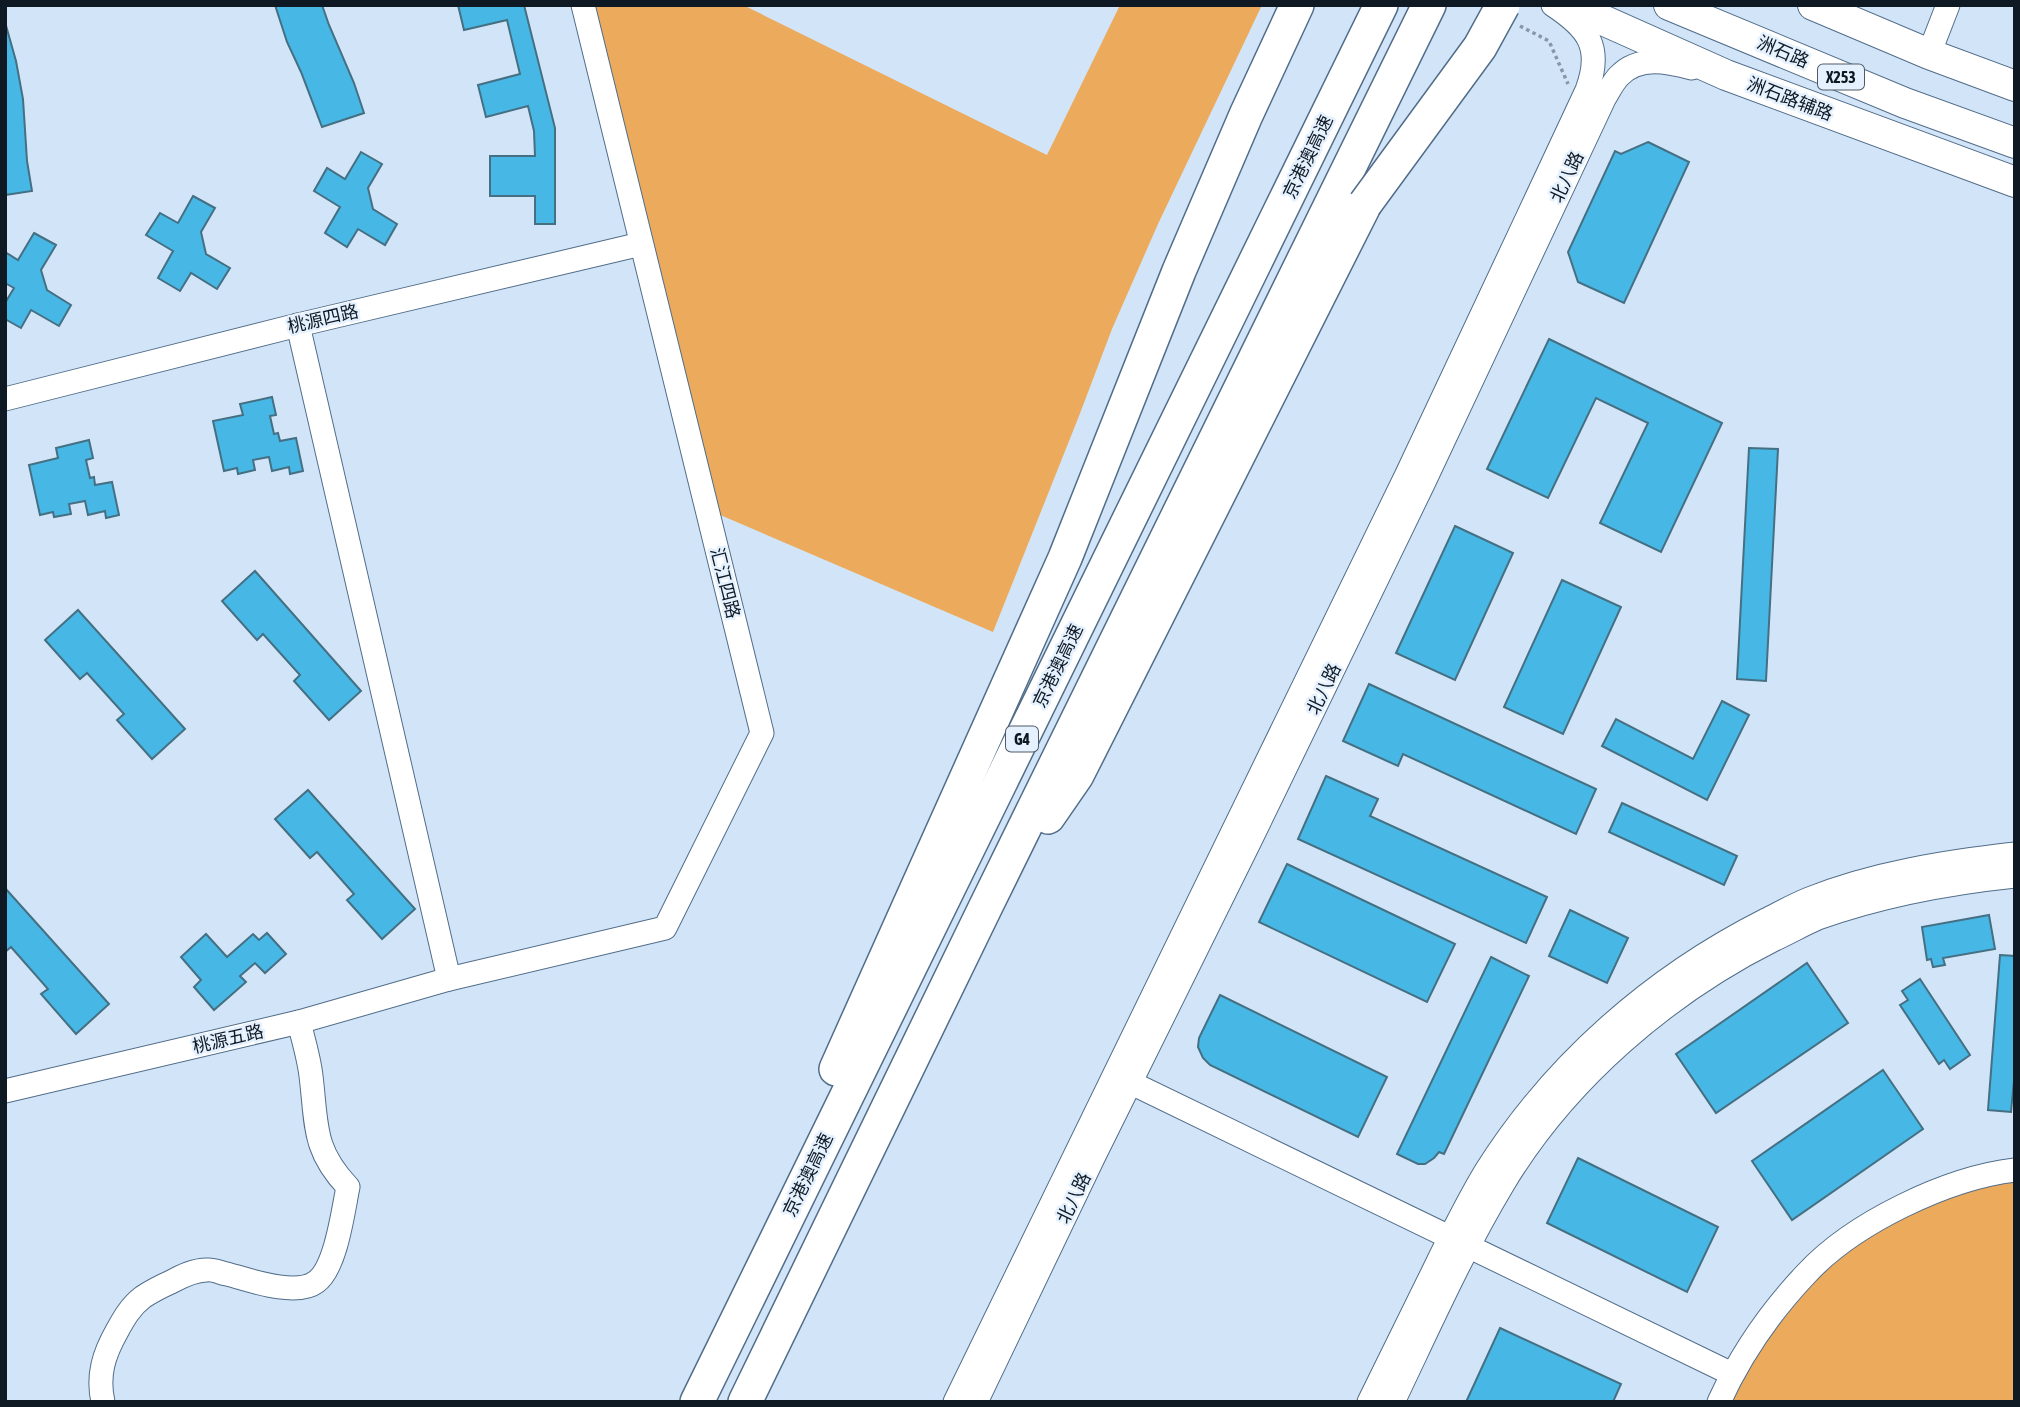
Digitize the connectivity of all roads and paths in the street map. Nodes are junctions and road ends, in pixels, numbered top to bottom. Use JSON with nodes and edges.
{"nodes":[{"id":1,"x":583,"y":5,"type":"edge"},
{"id":2,"x":1297,"y":5,"type":"edge"},
{"id":3,"x":1381,"y":5,"type":"edge"},
{"id":4,"x":1429,"y":5,"type":"edge"},
{"id":5,"x":1435,"y":5,"type":"edge"},
{"id":6,"x":1553,"y":5,"type":"edge"},
{"id":7,"x":1569,"y":5,"type":"edge"},
{"id":8,"x":1669,"y":5,"type":"edge"},
{"id":9,"x":1813,"y":5,"type":"edge"},
{"id":10,"x":1948,"y":5,"type":"edge"},
{"id":11,"x":1508,"y":14,"type":"edge"},
{"id":12,"x":1929,"y":54,"type":"junction"},
{"id":13,"x":1402,"y":61,"type":"junction"},
{"id":14,"x":1726,"y":75,"type":"junction"},
{"id":15,"x":1568,"y":84,"type":"dead end"},
{"id":16,"x":2015,"y":86,"type":"edge"},
{"id":17,"x":2015,"y":143,"type":"edge"},
{"id":18,"x":2015,"y":182,"type":"edge"},
{"id":19,"x":641,"y":244,"type":"junction"},
{"id":20,"x":298,"y":325,"type":"junction"},
{"id":21,"x":5,"y":399,"type":"edge"},
{"id":22,"x":2015,"y":855,"type":"edge"},
{"id":23,"x":2015,"y":876,"type":"edge"},
{"id":24,"x":985,"y":908,"type":"junction"},
{"id":25,"x":449,"y":979,"type":"junction"},
{"id":26,"x":299,"y":1022,"type":"junction"},
{"id":27,"x":1122,"y":1078,"type":"junction"},
{"id":28,"x":5,"y":1091,"type":"edge"},
{"id":29,"x":2015,"y":1170,"type":"edge"},
{"id":30,"x":1459,"y":1242,"type":"junction"},
{"id":31,"x":1732,"y":1374,"type":"junction"},
{"id":32,"x":103,"y":1402,"type":"edge"},
{"id":33,"x":689,"y":1402,"type":"edge"},
{"id":34,"x":697,"y":1402,"type":"edge"},
{"id":35,"x":745,"y":1402,"type":"edge"},
{"id":36,"x":955,"y":1402,"type":"edge"},
{"id":37,"x":976,"y":1402,"type":"edge"},
{"id":38,"x":1369,"y":1402,"type":"edge"},
{"id":39,"x":1393,"y":1402,"type":"edge"},
{"id":40,"x":1719,"y":1402,"type":"edge"}],
"edges":[{"from":1,"to":19,"type":"street","name":"汇江四路"},
{"from":2,"to":33,"type":"highway"},
{"from":3,"to":34,"type":"highway","name":"京港澳高速","number":"G4"},
{"from":4,"to":13,"type":"highway","number":"G4"},
{"from":5,"to":13,"type":"highway"},
{"from":6,"to":27,"type":"street","name":"北八路"},
{"from":7,"to":14,"type":"main road","name":"洲石路辅路"},
{"from":8,"to":17,"type":"main road","name":"洲石路","number":"X253"},
{"from":9,"to":12,"type":"main road"},
{"from":10,"to":12,"type":"street"},
{"from":11,"to":15,"type":"path"},
{"from":11,"to":24,"type":"highway","bridge":true},
{"from":12,"to":16,"type":"main road"},
{"from":13,"to":24,"type":"highway","number":"G4"},
{"from":14,"to":18,"type":"main road","name":"洲石路辅路"},
{"from":14,"to":27,"type":"street","name":"北八路"},
{"from":19,"to":20,"type":"street","name":"桃源四路"},
{"from":19,"to":25,"type":"street","name":"汇江四路"},
{"from":20,"to":21,"type":"street","name":"桃源四路"},
{"from":20,"to":25,"type":"street"},
{"from":22,"to":30,"type":"street"},
{"from":23,"to":30,"type":"street"},
{"from":24,"to":35,"type":"highway","number":"G4"},
{"from":25,"to":26,"type":"street","name":"桃源五路"},
{"from":26,"to":28,"type":"street","name":"桃源五路"},
{"from":26,"to":32,"type":"street"},
{"from":27,"to":30,"type":"street"},
{"from":27,"to":36,"type":"street","name":"北八路"},
{"from":27,"to":37,"type":"street","name":"北八路"},
{"from":29,"to":31,"type":"street"},
{"from":30,"to":31,"type":"street"},
{"from":30,"to":38,"type":"street"},
{"from":30,"to":39,"type":"street"},
{"from":31,"to":40,"type":"street"}]}
